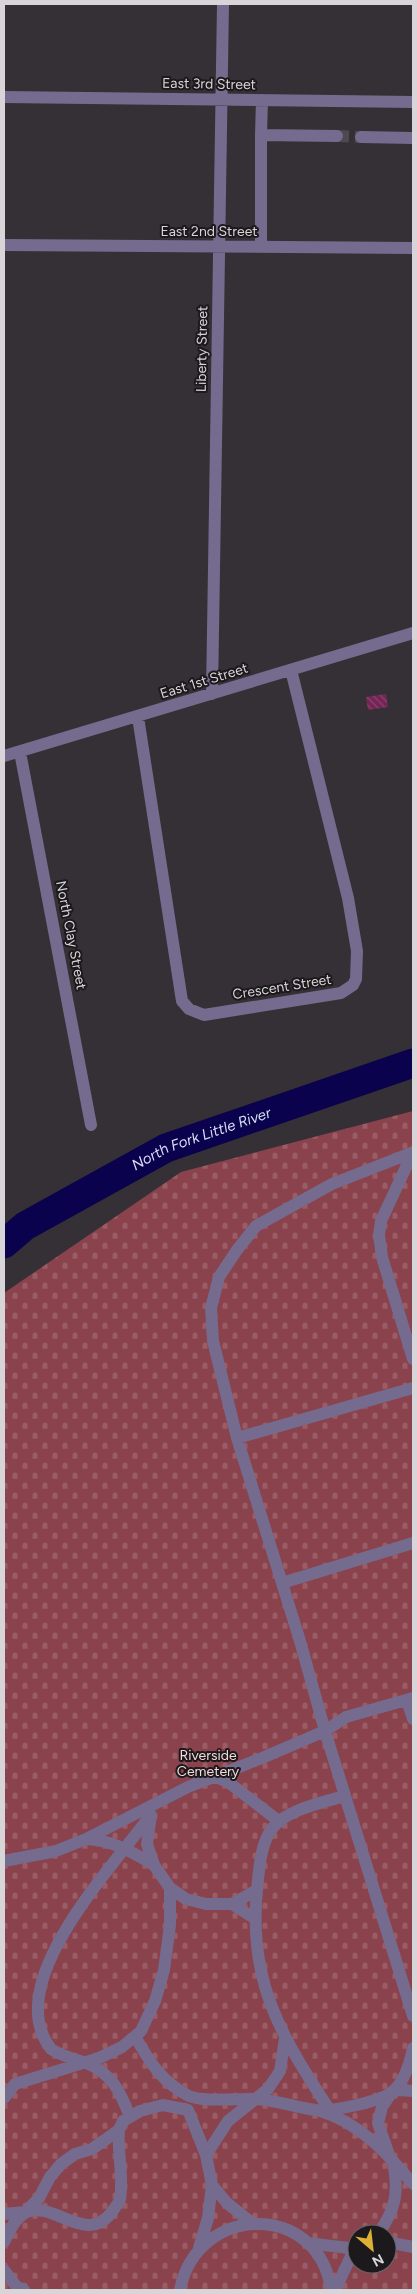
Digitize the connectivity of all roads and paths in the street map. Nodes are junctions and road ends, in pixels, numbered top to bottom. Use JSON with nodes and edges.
{"nodes":[{"id":1,"x":223,"y":4,"type":"edge"},
{"id":2,"x":4,"y":96,"type":"edge"},
{"id":3,"x":221,"y":99,"type":"junction"},
{"id":4,"x":262,"y":100,"type":"junction"},
{"id":5,"x":413,"y":102,"type":"edge"},
{"id":6,"x":261,"y":134,"type":"junction"},
{"id":7,"x":337,"y":136,"type":"tunnel mouth"},
{"id":8,"x":361,"y":137,"type":"tunnel mouth"},
{"id":9,"x":413,"y":138,"type":"edge"},
{"id":10,"x":4,"y":245,"type":"edge"},
{"id":11,"x":219,"y":246,"type":"junction"},
{"id":12,"x":262,"y":247,"type":"junction"},
{"id":13,"x":413,"y":248,"type":"edge"},
{"id":14,"x":413,"y":633,"type":"edge"},
{"id":15,"x":291,"y":670,"type":"junction"},
{"id":16,"x":212,"y":694,"type":"junction"},
{"id":17,"x":138,"y":717,"type":"junction"},
{"id":18,"x":20,"y":752,"type":"junction"},
{"id":19,"x":4,"y":756,"type":"edge"},
{"id":20,"x":91,"y":1125,"type":"dead end"},
{"id":21,"x":412,"y":1153,"type":"edge"},
{"id":22,"x":413,"y":1359,"type":"edge"},
{"id":23,"x":413,"y":1388,"type":"edge"},
{"id":24,"x":238,"y":1438,"type":"junction"},
{"id":25,"x":413,"y":1543,"type":"edge"},
{"id":26,"x":282,"y":1583,"type":"junction"},
{"id":27,"x":410,"y":1699,"type":"edge"},
{"id":28,"x":413,"y":1719,"type":"edge"},
{"id":29,"x":324,"y":1731,"type":"junction"},
{"id":30,"x":213,"y":1776,"type":"junction"},
{"id":31,"x":345,"y":1796,"type":"junction"},
{"id":32,"x":161,"y":1800,"type":"junction"},
{"id":33,"x":150,"y":1816,"type":"junction"},
{"id":34,"x":280,"y":1822,"type":"junction"},
{"id":35,"x":86,"y":1839,"type":"junction"},
{"id":36,"x":124,"y":1847,"type":"junction"},
{"id":37,"x":4,"y":1861,"type":"edge"},
{"id":38,"x":154,"y":1865,"type":"junction"},
{"id":39,"x":170,"y":1888,"type":"junction"},
{"id":40,"x":78,"y":1889,"type":"dead end"},
{"id":41,"x":257,"y":1890,"type":"junction"},
{"id":42,"x":232,"y":1904,"type":"junction"},
{"id":43,"x":254,"y":1918,"type":"junction"},
{"id":44,"x":413,"y":2016,"type":"edge"},
{"id":45,"x":28,"y":2030,"type":"dead end"},
{"id":46,"x":135,"y":2036,"type":"junction"},
{"id":47,"x":285,"y":2038,"type":"junction"},
{"id":48,"x":413,"y":2048,"type":"edge"},
{"id":49,"x":84,"y":2062,"type":"junction"},
{"id":50,"x":9,"y":2085,"type":"edge"},
{"id":51,"x":413,"y":2091,"type":"edge"},
{"id":52,"x":392,"y":2092,"type":"junction"},
{"id":53,"x":4,"y":2098,"type":"edge"},
{"id":54,"x":255,"y":2099,"type":"junction"},
{"id":55,"x":329,"y":2109,"type":"junction"},
{"id":56,"x":316,"y":2110,"type":"junction"},
{"id":57,"x":130,"y":2117,"type":"junction"},
{"id":58,"x":119,"y":2130,"type":"junction"},
{"id":59,"x":206,"y":2156,"type":"junction"},
{"id":60,"x":391,"y":2157,"type":"junction"},
{"id":61,"x":413,"y":2184,"type":"edge"},
{"id":62,"x":212,"y":2185,"type":"junction"},
{"id":63,"x":25,"y":2212,"type":"junction"},
{"id":64,"x":4,"y":2214,"type":"edge"},
{"id":65,"x":252,"y":2223,"type":"junction"},
{"id":66,"x":386,"y":2224,"type":"edge"},
{"id":67,"x":4,"y":2242,"type":"edge"},
{"id":68,"x":308,"y":2243,"type":"junction"},
{"id":69,"x":397,"y":2244,"type":"edge"},
{"id":70,"x":413,"y":2247,"type":"edge"},
{"id":71,"x":347,"y":2249,"type":"edge"},
{"id":72,"x":198,"y":2250,"type":"junction"},
{"id":73,"x":347,"y":2263,"type":"edge"},
{"id":74,"x":4,"y":2270,"type":"edge"},
{"id":75,"x":20,"y":2289,"type":"edge"},
{"id":76,"x":180,"y":2290,"type":"edge"},
{"id":77,"x":333,"y":2290,"type":"edge"}],
"edges":[{"from":1,"to":3,"type":"street","name":"Liberty Street"},
{"from":2,"to":3,"type":"street","name":"East 3rd Street"},
{"from":3,"to":4,"type":"street","name":"East 3rd Street"},
{"from":3,"to":11,"type":"street","name":"Liberty Street"},
{"from":4,"to":5,"type":"street","name":"East 3rd Street"},
{"from":4,"to":6,"type":"street"},
{"from":6,"to":7,"type":"street"},
{"from":6,"to":12,"type":"street"},
{"from":8,"to":9,"type":"street"},
{"from":10,"to":11,"type":"street","name":"East 2nd Street"},
{"from":11,"to":12,"type":"street","name":"East 2nd Street"},
{"from":11,"to":16,"type":"street","name":"Liberty Street"},
{"from":12,"to":13,"type":"street","name":"East 2nd Street"},
{"from":14,"to":15,"type":"street","name":"East 1st Street"},
{"from":15,"to":16,"type":"street","name":"East 1st Street"},
{"from":15,"to":17,"type":"street","name":"Crescent Street"},
{"from":16,"to":17,"type":"street","name":"East 1st Street"},
{"from":17,"to":18,"type":"street","name":"East 1st Street"},
{"from":18,"to":19,"type":"street","name":"East 1st Street"},
{"from":18,"to":20,"type":"street","name":"North Clay Street"},
{"from":21,"to":22,"type":"street"},
{"from":21,"to":24,"type":"street"},
{"from":23,"to":24,"type":"street"},
{"from":24,"to":26,"type":"street"},
{"from":25,"to":26,"type":"street"},
{"from":26,"to":29,"type":"street"},
{"from":27,"to":28,"type":"street"},
{"from":27,"to":29,"type":"street"},
{"from":29,"to":30,"type":"street"},
{"from":29,"to":31,"type":"street"},
{"from":30,"to":32,"type":"street"},
{"from":30,"to":34,"type":"street"},
{"from":31,"to":34,"type":"street"},
{"from":31,"to":44,"type":"street"},
{"from":32,"to":33,"type":"street"},
{"from":32,"to":35,"type":"street"},
{"from":33,"to":36,"type":"street"},
{"from":33,"to":38,"type":"street"},
{"from":34,"to":41,"type":"street"},
{"from":35,"to":36,"type":"street"},
{"from":35,"to":37,"type":"street"},
{"from":36,"to":38,"type":"street"},
{"from":36,"to":40,"type":"street"},
{"from":38,"to":39,"type":"street"},
{"from":39,"to":42,"type":"street"},
{"from":39,"to":46,"type":"street"},
{"from":41,"to":42,"type":"street"},
{"from":41,"to":43,"type":"street"},
{"from":42,"to":43,"type":"street"},
{"from":43,"to":47,"type":"street"},
{"from":45,"to":49,"type":"street"},
{"from":46,"to":49,"type":"street"},
{"from":46,"to":54,"type":"street"},
{"from":47,"to":54,"type":"street"},
{"from":47,"to":55,"type":"street"},
{"from":48,"to":52,"type":"street"},
{"from":49,"to":50,"type":"street"},
{"from":49,"to":57,"type":"street"},
{"from":50,"to":53,"type":"street"},
{"from":51,"to":52,"type":"street"},
{"from":52,"to":55,"type":"street"},
{"from":52,"to":60,"type":"street"},
{"from":54,"to":56,"type":"street"},
{"from":54,"to":59,"type":"street"},
{"from":55,"to":56,"type":"street"},
{"from":56,"to":60,"type":"street"},
{"from":57,"to":58,"type":"street"},
{"from":57,"to":59,"type":"street"},
{"from":58,"to":63,"type":"street"},
{"from":58,"to":63,"type":"street"},
{"from":59,"to":62,"type":"street"},
{"from":60,"to":61,"type":"street"},
{"from":60,"to":66,"type":"street"},
{"from":62,"to":65,"type":"street"},
{"from":62,"to":72,"type":"street"},
{"from":63,"to":64,"type":"street"},
{"from":63,"to":67,"type":"street"},
{"from":65,"to":68,"type":"street"},
{"from":65,"to":72,"type":"street"},
{"from":68,"to":71,"type":"street"},
{"from":68,"to":77,"type":"street"},
{"from":69,"to":70,"type":"street"},
{"from":72,"to":76,"type":"street"},
{"from":73,"to":77,"type":"street"},
{"from":74,"to":75,"type":"street"}]}
